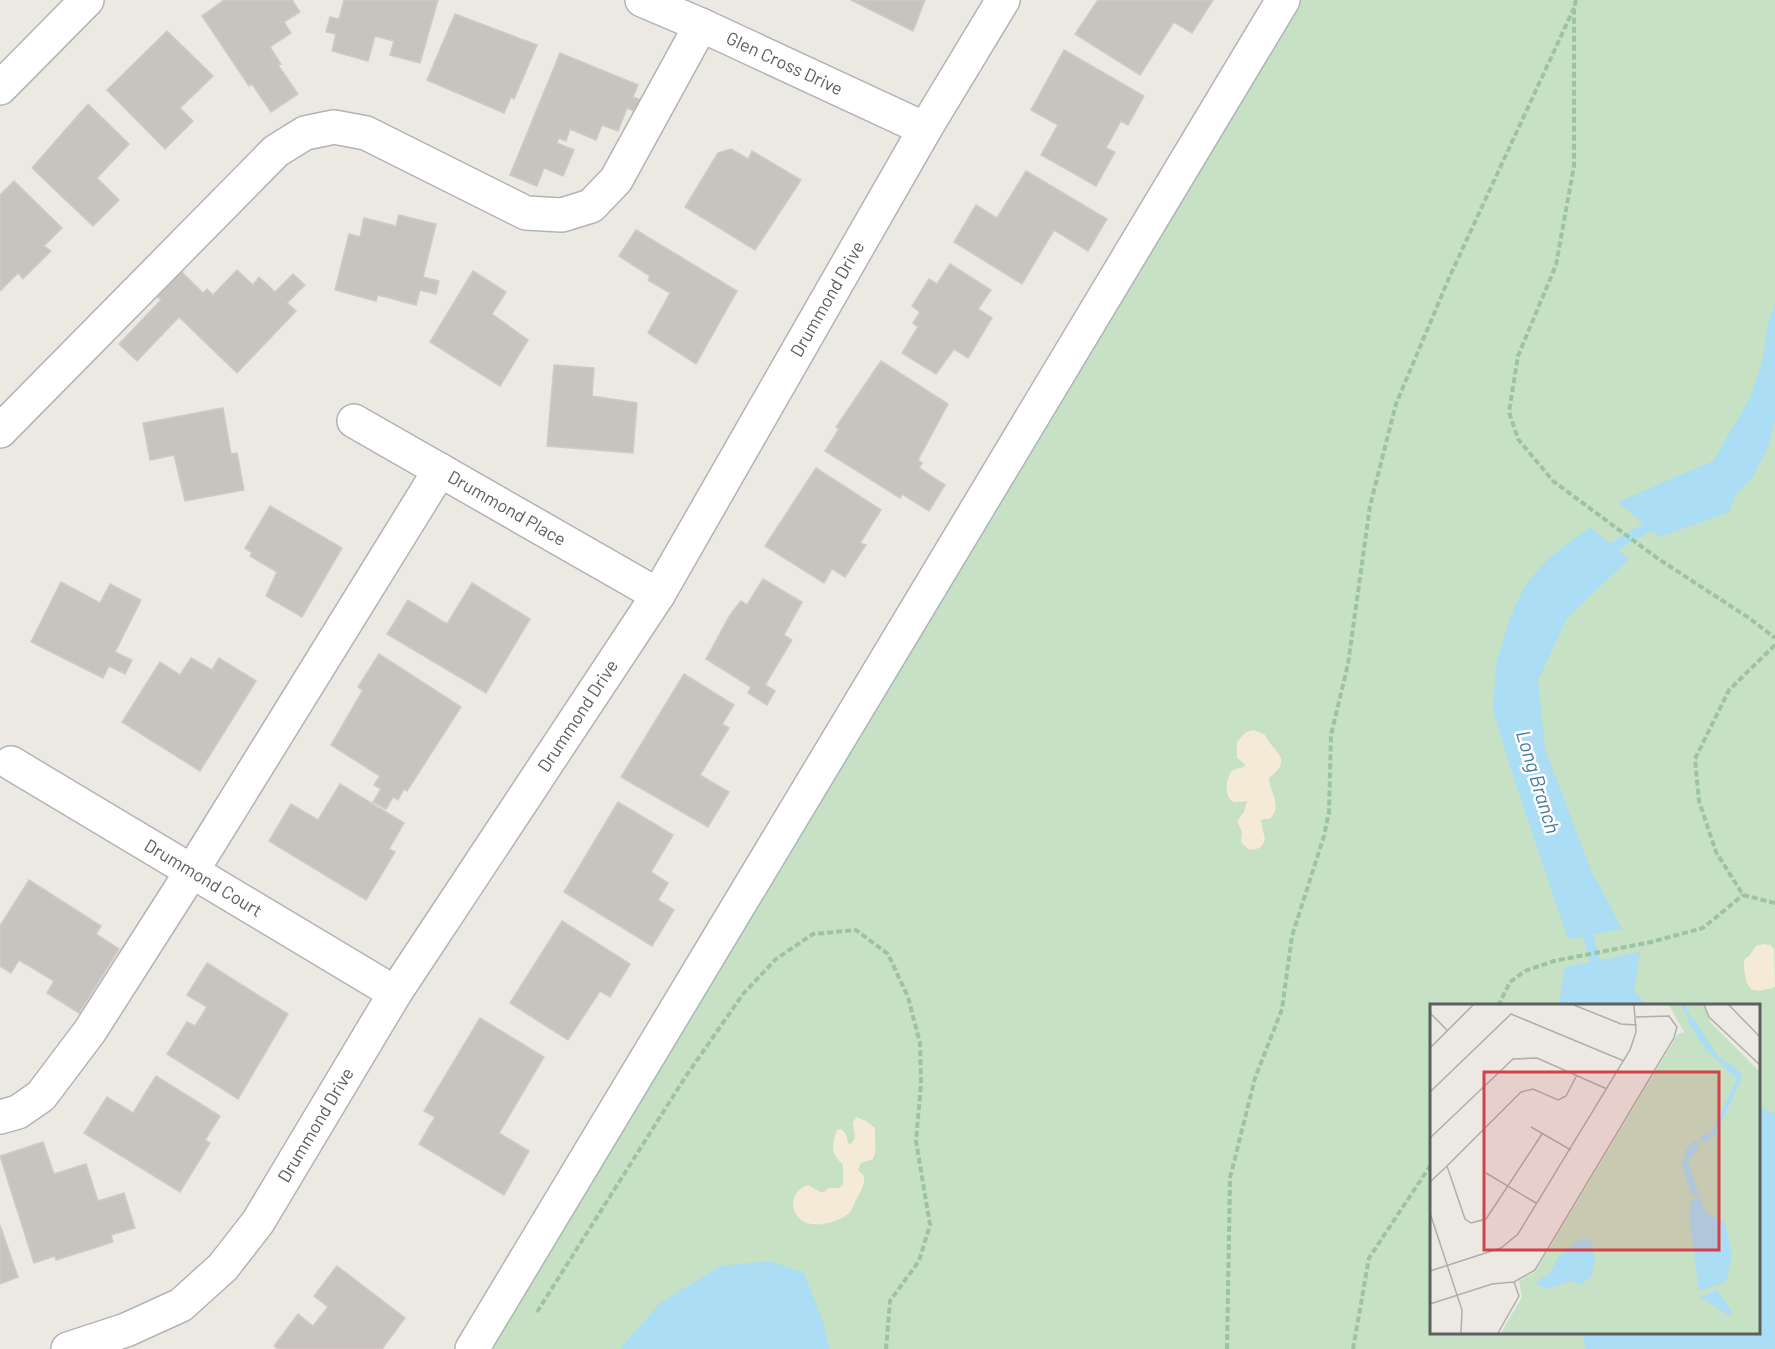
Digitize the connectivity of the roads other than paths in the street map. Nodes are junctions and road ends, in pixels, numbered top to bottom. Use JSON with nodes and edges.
{"nodes":[{"id":1,"x":87,"y":0,"type":"edge"},
{"id":2,"x":642,"y":0,"type":"edge"},
{"id":3,"x":1003,"y":0,"type":"edge"},
{"id":4,"x":1282,"y":0,"type":"edge"},
{"id":5,"x":701,"y":25,"type":"junction"},
{"id":6,"x":0,"y":88,"type":"edge"},
{"id":7,"x":925,"y":129,"type":"junction"},
{"id":8,"x":354,"y":421,"type":"dead end"},
{"id":9,"x":0,"y":431,"type":"edge"},
{"id":10,"x":440,"y":470,"type":"junction"},
{"id":11,"x":658,"y":595,"type":"junction"},
{"id":12,"x":11,"y":763,"type":"dead end"},
{"id":13,"x":192,"y":871,"type":"junction"},
{"id":14,"x":395,"y":993,"type":"junction"},
{"id":15,"x":0,"y":1117,"type":"edge"},
{"id":16,"x":68,"y":1349,"type":"edge"},
{"id":17,"x":472,"y":1349,"type":"edge"}],
"edges":[{"from":1,"to":6,"type":"street"},
{"from":2,"to":5,"type":"street","name":"Glen Cross Drive"},
{"from":3,"to":7,"type":"street","name":"Drummond Drive"},
{"from":4,"to":17,"type":"street"},
{"from":5,"to":7,"type":"street","name":"Glen Cross Drive"},
{"from":5,"to":9,"type":"street"},
{"from":7,"to":11,"type":"street","name":"Drummond Drive"},
{"from":8,"to":10,"type":"street","name":"Drummond Place"},
{"from":10,"to":11,"type":"street","name":"Drummond Place"},
{"from":10,"to":13,"type":"street"},
{"from":11,"to":14,"type":"street","name":"Drummond Drive"},
{"from":12,"to":13,"type":"street","name":"Drummond Court"},
{"from":13,"to":14,"type":"street","name":"Drummond Court"},
{"from":13,"to":15,"type":"street"},
{"from":14,"to":16,"type":"street","name":"Drummond Drive"}]}
